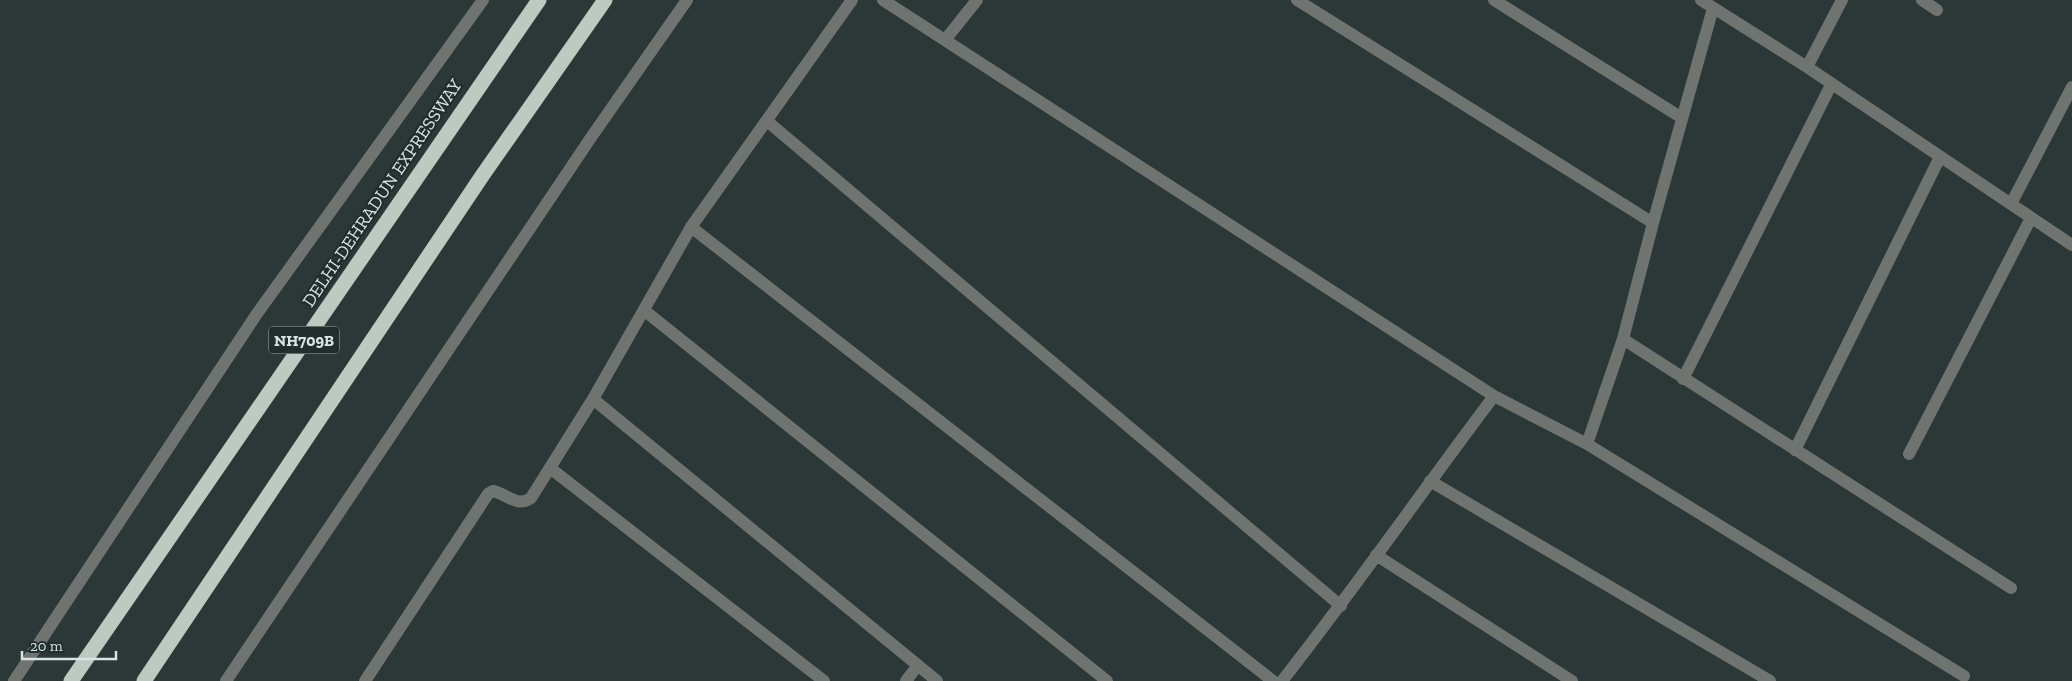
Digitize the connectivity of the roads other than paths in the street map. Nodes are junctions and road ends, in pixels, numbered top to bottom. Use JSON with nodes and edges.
{"nodes":[{"id":1,"x":483,"y":0,"type":"edge"},
{"id":2,"x":539,"y":0,"type":"edge"},
{"id":3,"x":605,"y":0,"type":"edge"},
{"id":4,"x":686,"y":0,"type":"edge"},
{"id":5,"x":852,"y":0,"type":"edge"},
{"id":6,"x":883,"y":0,"type":"edge"},
{"id":7,"x":977,"y":0,"type":"edge"},
{"id":8,"x":1297,"y":0,"type":"edge"},
{"id":9,"x":1494,"y":0,"type":"edge"},
{"id":10,"x":1701,"y":0,"type":"edge"},
{"id":11,"x":1842,"y":0,"type":"edge"},
{"id":12,"x":1922,"y":0,"type":"edge"},
{"id":13,"x":1713,"y":8,"type":"junction"},
{"id":14,"x":1938,"y":10,"type":"dead end"},
{"id":15,"x":945,"y":40,"type":"junction"},
{"id":16,"x":1807,"y":67,"type":"junction"},
{"id":17,"x":1832,"y":85,"type":"junction"},
{"id":18,"x":2072,"y":87,"type":"edge"},
{"id":19,"x":1682,"y":118,"type":"junction"},
{"id":20,"x":767,"y":121,"type":"junction"},
{"id":21,"x":1940,"y":157,"type":"junction"},
{"id":22,"x":2011,"y":204,"type":"junction"},
{"id":23,"x":2031,"y":218,"type":"junction"},
{"id":24,"x":1653,"y":224,"type":"junction"},
{"id":25,"x":691,"y":227,"type":"junction"},
{"id":26,"x":2072,"y":245,"type":"edge"},
{"id":27,"x":645,"y":311,"type":"junction"},
{"id":28,"x":1623,"y":340,"type":"junction"},
{"id":29,"x":1683,"y":378,"type":"junction"},
{"id":30,"x":1494,"y":396,"type":"junction"},
{"id":31,"x":594,"y":399,"type":"junction"},
{"id":32,"x":1587,"y":444,"type":"junction"},
{"id":33,"x":1795,"y":450,"type":"junction"},
{"id":34,"x":1909,"y":454,"type":"dead end"},
{"id":35,"x":550,"y":468,"type":"junction"},
{"id":36,"x":1430,"y":481,"type":"junction"},
{"id":37,"x":1376,"y":555,"type":"junction"},
{"id":38,"x":2011,"y":588,"type":"dead end"},
{"id":39,"x":1341,"y":606,"type":"junction"},
{"id":40,"x":918,"y":665,"type":"junction"},
{"id":41,"x":1964,"y":676,"type":"dead end"},
{"id":42,"x":14,"y":681,"type":"edge"},
{"id":43,"x":71,"y":681,"type":"edge"},
{"id":44,"x":144,"y":681,"type":"edge"},
{"id":45,"x":226,"y":681,"type":"edge"},
{"id":46,"x":365,"y":681,"type":"edge"},
{"id":47,"x":824,"y":681,"type":"edge"},
{"id":48,"x":906,"y":681,"type":"edge"},
{"id":49,"x":937,"y":681,"type":"edge"},
{"id":50,"x":1107,"y":681,"type":"edge"},
{"id":51,"x":1273,"y":681,"type":"edge"},
{"id":52,"x":1282,"y":681,"type":"edge"},
{"id":53,"x":1572,"y":681,"type":"edge"},
{"id":54,"x":1770,"y":681,"type":"edge"}],
"edges":[{"from":1,"to":42,"type":"street"},
{"from":2,"to":43,"type":"highway","name":"DELHI-DEHRADUN EXPRESSWAY","number":"NH709B"},
{"from":3,"to":44,"type":"highway","number":"NH709B"},
{"from":4,"to":45,"type":"street"},
{"from":5,"to":20,"type":"street"},
{"from":6,"to":15,"type":"street"},
{"from":7,"to":15,"type":"street"},
{"from":8,"to":24,"type":"street"},
{"from":9,"to":19,"type":"street"},
{"from":10,"to":13,"type":"street"},
{"from":11,"to":16,"type":"street"},
{"from":12,"to":14,"type":"street"},
{"from":13,"to":16,"type":"street"},
{"from":13,"to":19,"type":"street"},
{"from":15,"to":30,"type":"street"},
{"from":16,"to":17,"type":"street"},
{"from":17,"to":21,"type":"street"},
{"from":17,"to":29,"type":"street"},
{"from":18,"to":22,"type":"street"},
{"from":19,"to":24,"type":"street"},
{"from":20,"to":25,"type":"street"},
{"from":20,"to":39,"type":"street"},
{"from":21,"to":22,"type":"street"},
{"from":21,"to":33,"type":"street"},
{"from":22,"to":23,"type":"street"},
{"from":23,"to":26,"type":"street"},
{"from":23,"to":34,"type":"street"},
{"from":24,"to":28,"type":"street"},
{"from":25,"to":27,"type":"street"},
{"from":25,"to":51,"type":"street"},
{"from":27,"to":31,"type":"street"},
{"from":27,"to":50,"type":"street"},
{"from":28,"to":29,"type":"street"},
{"from":28,"to":32,"type":"street"},
{"from":29,"to":33,"type":"street"},
{"from":30,"to":32,"type":"street"},
{"from":30,"to":36,"type":"street"},
{"from":31,"to":35,"type":"street"},
{"from":31,"to":40,"type":"street"},
{"from":32,"to":41,"type":"street"},
{"from":33,"to":38,"type":"street"},
{"from":35,"to":46,"type":"street"},
{"from":35,"to":47,"type":"street"},
{"from":36,"to":37,"type":"street"},
{"from":36,"to":54,"type":"street"},
{"from":37,"to":39,"type":"street"},
{"from":37,"to":53,"type":"street"},
{"from":39,"to":52,"type":"street"},
{"from":40,"to":48,"type":"street"},
{"from":40,"to":49,"type":"street"}]}
